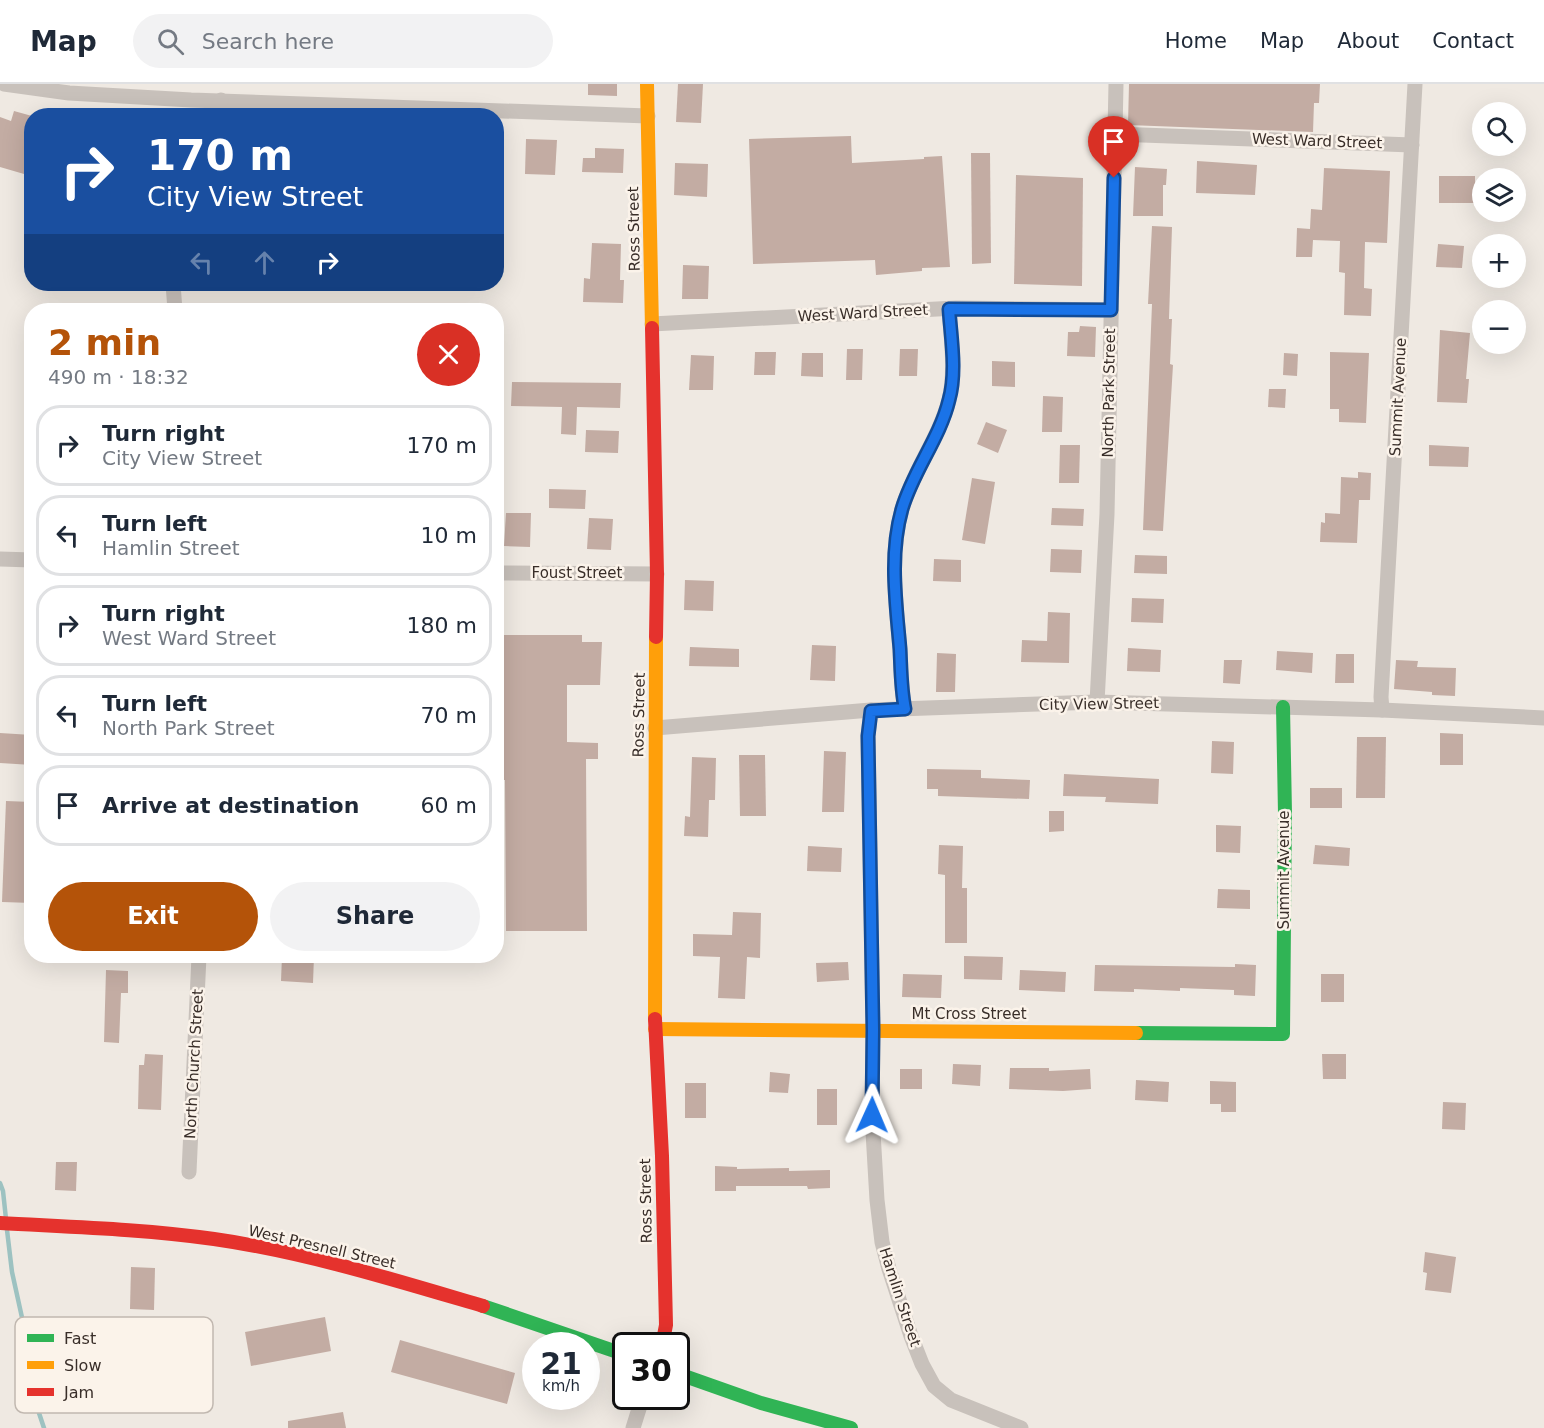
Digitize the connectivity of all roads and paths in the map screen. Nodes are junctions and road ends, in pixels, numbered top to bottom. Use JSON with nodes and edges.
{"nodes":[{"id":1,"x":4,"y":84,"type":"edge"},
{"id":2,"x":647,"y":84,"type":"edge"},
{"id":3,"x":1116,"y":84,"type":"edge"},
{"id":4,"x":1415,"y":84,"type":"edge"},
{"id":5,"x":221,"y":100,"type":"junction"},
{"id":6,"x":218,"y":108,"type":"edge"},
{"id":7,"x":434,"y":108,"type":"edge"},
{"id":8,"x":504,"y":111,"type":"edge"},
{"id":9,"x":648,"y":116,"type":"junction"},
{"id":10,"x":1114,"y":134,"type":"junction"},
{"id":11,"x":1412,"y":144,"type":"junction"},
{"id":12,"x":949,"y":309,"type":"junction"},
{"id":13,"x":1111,"y":310,"type":"junction"},
{"id":14,"x":652,"y":324,"type":"junction"},
{"id":15,"x":0,"y":559,"type":"edge"},
{"id":16,"x":24,"y":560,"type":"edge"},
{"id":17,"x":504,"y":573,"type":"edge"},
{"id":18,"x":657,"y":574,"type":"junction"},
{"id":19,"x":1097,"y":702,"type":"junction"},
{"id":20,"x":1284,"y":707,"type":"junction"},
{"id":21,"x":905,"y":709,"type":"junction"},
{"id":22,"x":1382,"y":710,"type":"junction"},
{"id":23,"x":871,"y":711,"type":"junction"},
{"id":24,"x":1544,"y":718,"type":"edge"},
{"id":25,"x":655,"y":728,"type":"junction"},
{"id":26,"x":199,"y":963,"type":"edge"},
{"id":27,"x":655,"y":1029,"type":"junction"},
{"id":28,"x":873,"y":1030,"type":"junction"},
{"id":29,"x":1283,"y":1034,"type":"joint"},
{"id":30,"x":189,"y":1172,"type":"dead end"},
{"id":31,"x":0,"y":1223,"type":"edge"},
{"id":32,"x":665,"y":1332,"type":"edge"},
{"id":33,"x":612,"y":1350,"type":"edge"},
{"id":34,"x":690,"y":1378,"type":"edge"},
{"id":35,"x":639,"y":1410,"type":"edge"},
{"id":36,"x":633,"y":1428,"type":"edge"},
{"id":37,"x":851,"y":1428,"type":"edge"},
{"id":38,"x":1022,"y":1428,"type":"edge"}],
"edges":[{"from":1,"to":5,"type":"street"},
{"from":2,"to":9,"type":"street","name":"Ross Street"},
{"from":3,"to":10,"type":"street","name":"North Park Street"},
{"from":4,"to":11,"type":"street","name":"Summit Avenue"},
{"from":5,"to":6,"type":"street"},
{"from":5,"to":7,"type":"street"},
{"from":8,"to":9,"type":"street"},
{"from":9,"to":14,"type":"street","name":"Ross Street"},
{"from":10,"to":11,"type":"street","name":"West Ward Street"},
{"from":10,"to":13,"type":"street","name":"North Park Street"},
{"from":11,"to":22,"type":"street","name":"Summit Avenue"},
{"from":12,"to":13,"type":"street","name":"West Ward Street"},
{"from":12,"to":14,"type":"street","name":"West Ward Street"},
{"from":12,"to":21,"type":"street"},
{"from":13,"to":19,"type":"street","name":"North Park Street"},
{"from":14,"to":18,"type":"street","name":"Ross Street"},
{"from":15,"to":16,"type":"street"},
{"from":17,"to":18,"type":"street","name":"Foust Street"},
{"from":18,"to":25,"type":"street","name":"Ross Street"},
{"from":19,"to":20,"type":"street","name":"City View Street"},
{"from":19,"to":21,"type":"street","name":"City View Street"},
{"from":20,"to":22,"type":"street","name":"City View Street"},
{"from":20,"to":29,"type":"street","name":"Summit Avenue"},
{"from":21,"to":23,"type":"street","name":"City View Street"},
{"from":22,"to":24,"type":"street","name":"City View Street"},
{"from":23,"to":25,"type":"street","name":"City View Street"},
{"from":23,"to":28,"type":"street","name":"Hamlin Street"},
{"from":25,"to":27,"type":"street","name":"Ross Street"},
{"from":26,"to":30,"type":"street","name":"North Church Street"},
{"from":27,"to":28,"type":"street","name":"Mt Cross Street"},
{"from":27,"to":32,"type":"street","name":"Ross Street"},
{"from":28,"to":29,"type":"street","name":"Mt Cross Street"},
{"from":28,"to":38,"type":"street","name":"Hamlin Street"},
{"from":31,"to":33,"type":"street","name":"West Presnell Street"},
{"from":34,"to":37,"type":"street"},
{"from":35,"to":36,"type":"street"}]}
